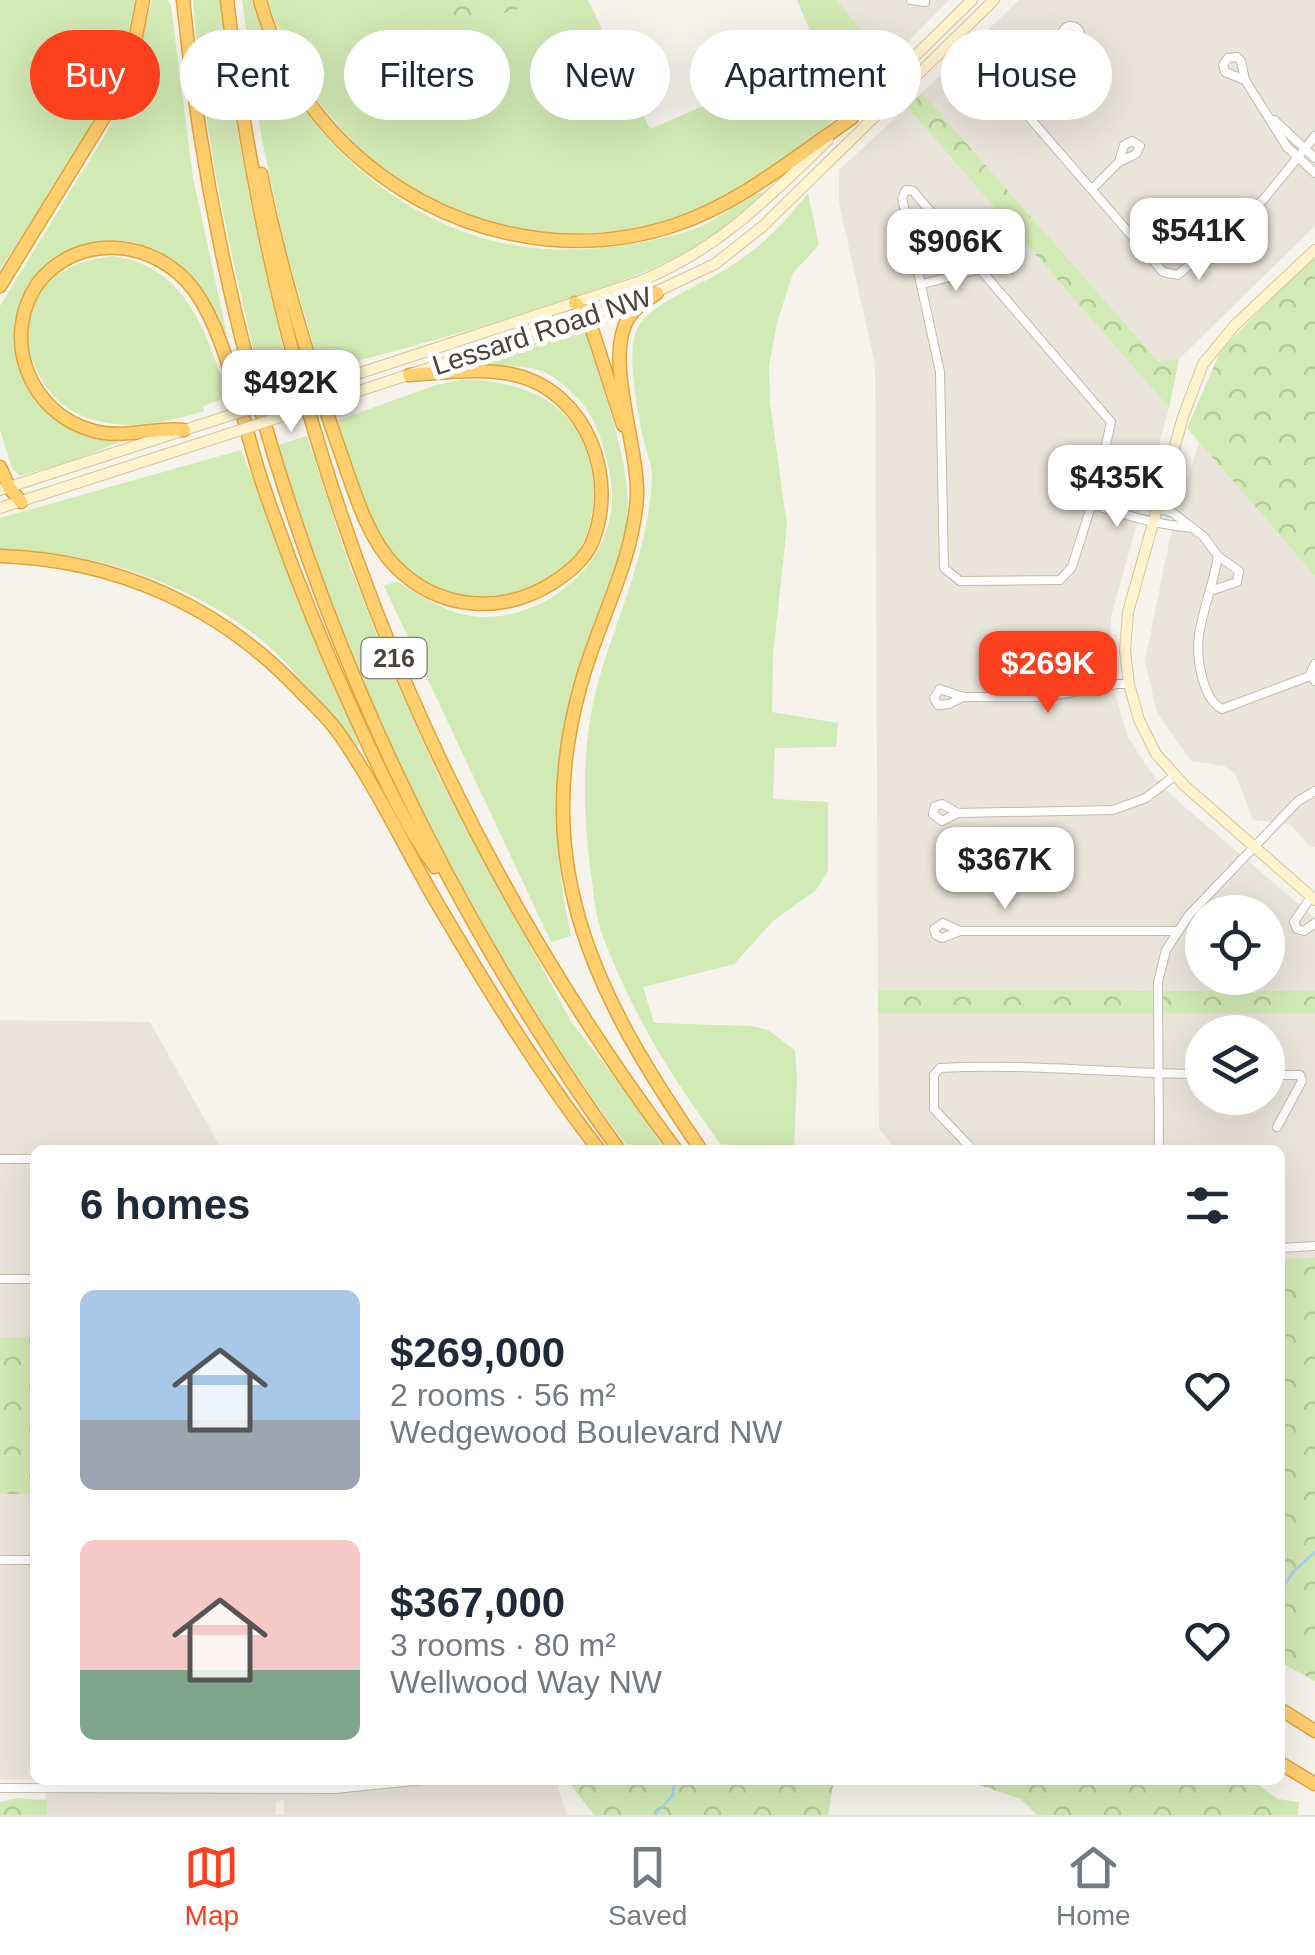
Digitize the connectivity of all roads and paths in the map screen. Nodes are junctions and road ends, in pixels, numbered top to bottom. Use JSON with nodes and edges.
{"nodes":[{"id":1,"x":143,"y":0,"type":"edge"},
{"id":2,"x":182,"y":0,"type":"edge"},
{"id":3,"x":228,"y":0,"type":"edge"},
{"id":4,"x":260,"y":0,"type":"edge"},
{"id":5,"x":910,"y":0,"type":"edge"},
{"id":6,"x":972,"y":0,"type":"edge"},
{"id":7,"x":994,"y":0,"type":"edge"},
{"id":8,"x":925,"y":2,"type":"edge"},
{"id":9,"x":231,"y":30,"type":"edge"},
{"id":10,"x":921,"y":50,"type":"edge"},
{"id":11,"x":1245,"y":80,"type":"dead end"},
{"id":12,"x":244,"y":120,"type":"edge"},
{"id":13,"x":246,"y":120,"type":"edge"},
{"id":14,"x":849,"y":120,"type":"edge"},
{"id":15,"x":850,"y":120,"type":"edge"},
{"id":16,"x":1032,"y":120,"type":"edge"},
{"id":17,"x":1315,"y":136,"type":"edge"},
{"id":18,"x":1302,"y":152,"type":"junction"},
{"id":19,"x":1315,"y":158,"type":"edge"},
{"id":20,"x":1119,"y":162,"type":"dead end"},
{"id":21,"x":1315,"y":173,"type":"edge"},
{"id":22,"x":1092,"y":188,"type":"junction"},
{"id":23,"x":1315,"y":250,"type":"edge"},
{"id":24,"x":980,"y":268,"type":"junction"},
{"id":25,"x":923,"y":284,"type":"junction"},
{"id":26,"x":0,"y":286,"type":"edge"},
{"id":27,"x":658,"y":293,"type":"junction"},
{"id":28,"x":575,"y":303,"type":"junction"},
{"id":29,"x":588,"y":317,"type":"junction"},
{"id":30,"x":409,"y":375,"type":"junction"},
{"id":31,"x":184,"y":430,"type":"junction"},
{"id":32,"x":632,"y":456,"type":"junction"},
{"id":33,"x":0,"y":467,"type":"edge"},
{"id":34,"x":4,"y":489,"type":"edge"},
{"id":35,"x":1096,"y":490,"type":"junction"},
{"id":36,"x":20,"y":502,"type":"junction"},
{"id":37,"x":1090,"y":504,"type":"junction"},
{"id":38,"x":0,"y":508,"type":"edge"},
{"id":39,"x":1158,"y":508,"type":"junction"},
{"id":40,"x":1154,"y":521,"type":"junction"},
{"id":41,"x":1193,"y":528,"type":"junction"},
{"id":42,"x":0,"y":556,"type":"edge"},
{"id":43,"x":1218,"y":556,"type":"junction"},
{"id":44,"x":1212,"y":590,"type":"junction"},
{"id":45,"x":1315,"y":664,"type":"edge"},
{"id":46,"x":1313,"y":678,"type":"edge"},
{"id":47,"x":1128,"y":684,"type":"junction"},
{"id":48,"x":963,"y":697,"type":"dead end"},
{"id":49,"x":1174,"y":776,"type":"junction"},
{"id":50,"x":1315,"y":791,"type":"edge"},
{"id":51,"x":958,"y":813,"type":"dead end"},
{"id":52,"x":1255,"y":847,"type":"junction"},
{"id":53,"x":1313,"y":899,"type":"edge"},
{"id":54,"x":468,"y":913,"type":"junction"},
{"id":55,"x":1315,"y":922,"type":"edge"},
{"id":56,"x":1177,"y":930,"type":"junction"},
{"id":57,"x":960,"y":931,"type":"dead end"},
{"id":58,"x":1158,"y":1074,"type":"junction"},
{"id":59,"x":1185,"y":1074,"type":"edge"},
{"id":60,"x":1285,"y":1075,"type":"edge"},
{"id":61,"x":1285,"y":1112,"type":"edge"},
{"id":62,"x":1284,"y":1115,"type":"edge"},
{"id":63,"x":1277,"y":1127,"type":"dead end"},
{"id":64,"x":595,"y":1145,"type":"edge"},
{"id":65,"x":617,"y":1145,"type":"edge"},
{"id":66,"x":672,"y":1145,"type":"edge"},
{"id":67,"x":698,"y":1145,"type":"edge"},
{"id":68,"x":969,"y":1145,"type":"edge"},
{"id":69,"x":1159,"y":1145,"type":"edge"},
{"id":70,"x":0,"y":1159,"type":"edge"},
{"id":71,"x":30,"y":1159,"type":"edge"},
{"id":72,"x":1315,"y":1246,"type":"edge"},
{"id":73,"x":1285,"y":1248,"type":"edge"},
{"id":74,"x":0,"y":1279,"type":"edge"},
{"id":75,"x":30,"y":1279,"type":"edge"},
{"id":76,"x":0,"y":1560,"type":"edge"},
{"id":77,"x":30,"y":1560,"type":"edge"},
{"id":78,"x":1285,"y":1713,"type":"edge"},
{"id":79,"x":1315,"y":1731,"type":"edge"},
{"id":80,"x":1285,"y":1766,"type":"edge"},
{"id":81,"x":1314,"y":1784,"type":"edge"},
{"id":82,"x":303,"y":1785,"type":"edge"},
{"id":83,"x":383,"y":1785,"type":"edge"},
{"id":84,"x":0,"y":1788,"type":"edge"}],
"edges":[{"from":1,"to":26,"type":"highway"},
{"from":2,"to":54,"type":"highway","number":"216"},
{"from":3,"to":9,"type":"highway","number":"216"},
{"from":4,"to":14,"type":"highway"},
{"from":5,"to":8,"type":"street"},
{"from":6,"to":10,"type":"main road","name":"Lessard Road NW"},
{"from":7,"to":27,"type":"main road","name":"Lessard Road NW"},
{"from":11,"to":18,"type":"street"},
{"from":12,"to":66,"type":"highway","number":"216"},
{"from":13,"to":30,"type":"highway"},
{"from":15,"to":28,"type":"main road","name":"Lessard Road NW"},
{"from":16,"to":22,"type":"street"},
{"from":17,"to":18,"type":"street"},
{"from":18,"to":19,"type":"street"},
{"from":18,"to":21,"type":"street"},
{"from":18,"to":22,"type":"street"},
{"from":20,"to":22,"type":"street"},
{"from":23,"to":39,"type":"main road"},
{"from":24,"to":25,"type":"street"},
{"from":24,"to":25,"type":"street"},
{"from":24,"to":35,"type":"street"},
{"from":25,"to":37,"type":"street"},
{"from":27,"to":29,"type":"main road","name":"Lessard Road NW"},
{"from":27,"to":32,"type":"highway"},
{"from":28,"to":29,"type":"highway"},
{"from":28,"to":31,"type":"main road","name":"Lessard Road NW","bridge":true},
{"from":29,"to":30,"type":"main road","name":"Lessard Road NW"},
{"from":29,"to":32,"type":"highway"},
{"from":30,"to":36,"type":"main road","name":"Lessard Road NW","bridge":true},
{"from":31,"to":34,"type":"main road","name":"Lessard Road NW"},
{"from":31,"to":54,"type":"highway"},
{"from":32,"to":67,"type":"highway"},
{"from":33,"to":34,"type":"highway"},
{"from":34,"to":36,"type":"highway"},
{"from":35,"to":37,"type":"street"},
{"from":35,"to":37,"type":"street"},
{"from":35,"to":39,"type":"street"},
{"from":36,"to":38,"type":"main road","name":"Lessard Road NW"},
{"from":37,"to":40,"type":"street"},
{"from":39,"to":40,"type":"main road"},
{"from":39,"to":41,"type":"street"},
{"from":40,"to":41,"type":"street"},
{"from":40,"to":47,"type":"main road"},
{"from":41,"to":43,"type":"street"},
{"from":42,"to":64,"type":"highway"},
{"from":43,"to":44,"type":"street"},
{"from":43,"to":44,"type":"street"},
{"from":44,"to":46,"type":"street"},
{"from":45,"to":46,"type":"street"},
{"from":47,"to":48,"type":"street"},
{"from":47,"to":49,"type":"main road"},
{"from":49,"to":51,"type":"street"},
{"from":49,"to":52,"type":"main road"},
{"from":50,"to":52,"type":"street"},
{"from":52,"to":53,"type":"main road"},
{"from":52,"to":56,"type":"street"},
{"from":53,"to":55,"type":"street"},
{"from":54,"to":65,"type":"highway","number":"216"},
{"from":56,"to":57,"type":"street"},
{"from":56,"to":58,"type":"street"},
{"from":58,"to":59,"type":"street"},
{"from":58,"to":68,"type":"street"},
{"from":58,"to":69,"type":"street"},
{"from":60,"to":61,"type":"street"},
{"from":62,"to":63,"type":"street"},
{"from":70,"to":71,"type":"street"},
{"from":72,"to":73,"type":"street"},
{"from":74,"to":75,"type":"street"},
{"from":76,"to":77,"type":"street"},
{"from":78,"to":79,"type":"highway"},
{"from":80,"to":81,"type":"highway"},
{"from":82,"to":83,"type":"street"},
{"from":82,"to":84,"type":"street"}]}
